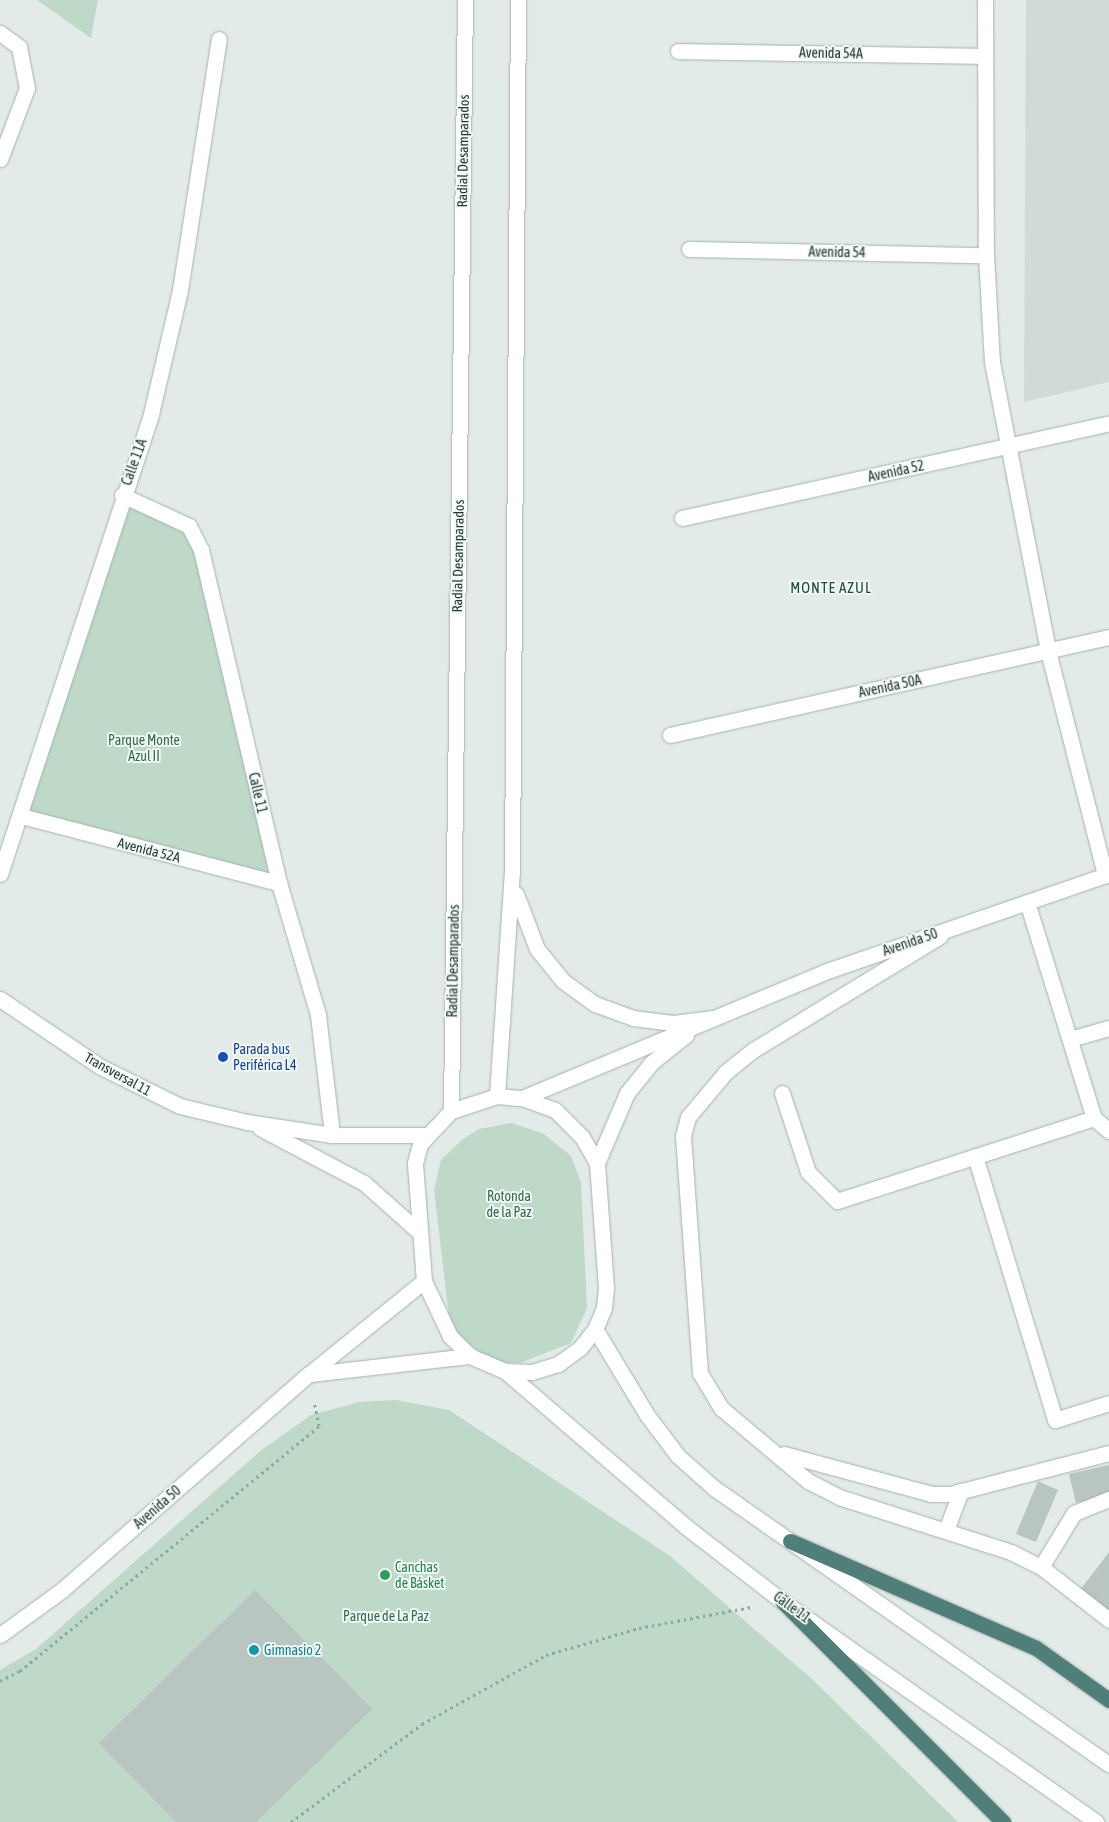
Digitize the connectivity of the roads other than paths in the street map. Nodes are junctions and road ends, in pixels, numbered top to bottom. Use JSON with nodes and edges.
{"nodes":[{"id":1,"x":465,"y":0,"type":"edge"},
{"id":2,"x":518,"y":0,"type":"edge"},
{"id":3,"x":985,"y":0,"type":"edge"},
{"id":4,"x":0,"y":33,"type":"edge"},
{"id":5,"x":219,"y":39,"type":"dead end"},
{"id":6,"x":678,"y":51,"type":"dead end"},
{"id":7,"x":983,"y":56,"type":"junction"},
{"id":8,"x":0,"y":160,"type":"edge"},
{"id":9,"x":689,"y":249,"type":"dead end"},
{"id":10,"x":986,"y":255,"type":"junction"},
{"id":11,"x":1109,"y":424,"type":"edge"},
{"id":12,"x":1008,"y":447,"type":"junction"},
{"id":13,"x":122,"y":495,"type":"junction"},
{"id":14,"x":682,"y":518,"type":"dead end"},
{"id":15,"x":1109,"y":637,"type":"edge"},
{"id":16,"x":1048,"y":651,"type":"junction"},
{"id":17,"x":670,"y":734,"type":"dead end"},
{"id":18,"x":21,"y":816,"type":"junction"},
{"id":19,"x":512,"y":873,"type":"junction"},
{"id":20,"x":0,"y":874,"type":"edge"},
{"id":21,"x":1107,"y":874,"type":"edge"},
{"id":22,"x":278,"y":883,"type":"junction"},
{"id":23,"x":1027,"y":902,"type":"junction"},
{"id":24,"x":954,"y":927,"type":"junction"},
{"id":25,"x":0,"y":999,"type":"edge"},
{"id":26,"x":713,"y":1018,"type":"junction"},
{"id":27,"x":1109,"y":1028,"type":"edge"},
{"id":28,"x":1070,"y":1039,"type":"junction"},
{"id":29,"x":782,"y":1093,"type":"dead end"},
{"id":30,"x":497,"y":1096,"type":"junction"},
{"id":31,"x":522,"y":1098,"type":"junction"},
{"id":32,"x":451,"y":1111,"type":"junction"},
{"id":33,"x":1094,"y":1118,"type":"junction"},
{"id":34,"x":248,"y":1122,"type":"junction"},
{"id":35,"x":1109,"y":1131,"type":"edge"},
{"id":36,"x":332,"y":1135,"type":"junction"},
{"id":37,"x":426,"y":1135,"type":"junction"},
{"id":38,"x":975,"y":1156,"type":"junction"},
{"id":39,"x":597,"y":1163,"type":"junction"},
{"id":40,"x":418,"y":1231,"type":"junction"},
{"id":41,"x":424,"y":1280,"type":"junction"},
{"id":42,"x":595,"y":1329,"type":"junction"},
{"id":43,"x":470,"y":1356,"type":"junction"},
{"id":44,"x":504,"y":1371,"type":"junction"},
{"id":45,"x":309,"y":1374,"type":"junction"},
{"id":46,"x":1109,"y":1403,"type":"edge"},
{"id":47,"x":777,"y":1452,"type":"junction"},
{"id":48,"x":1109,"y":1453,"type":"edge"},
{"id":49,"x":960,"y":1491,"type":"junction"},
{"id":50,"x":1109,"y":1499,"type":"edge"},
{"id":51,"x":946,"y":1530,"type":"junction"},
{"id":52,"x":790,"y":1541,"type":"junction"},
{"id":53,"x":1040,"y":1567,"type":"junction"},
{"id":54,"x":782,"y":1601,"type":"junction"},
{"id":55,"x":1109,"y":1620,"type":"edge"},
{"id":56,"x":0,"y":1635,"type":"edge"},
{"id":57,"x":1109,"y":1700,"type":"edge"},
{"id":58,"x":1109,"y":1765,"type":"edge"},
{"id":59,"x":1003,"y":1822,"type":"edge"},
{"id":60,"x":1096,"y":1822,"type":"edge"}],
"edges":[{"from":1,"to":32,"type":"street","name":"Radial Desamparados"},
{"from":2,"to":19,"type":"street"},
{"from":3,"to":7,"type":"street"},
{"from":4,"to":8,"type":"street"},
{"from":5,"to":13,"type":"street","name":"Calle 11A"},
{"from":6,"to":7,"type":"street","name":"Avenida 54A"},
{"from":7,"to":10,"type":"street"},
{"from":9,"to":10,"type":"street","name":"Avenida 54"},
{"from":10,"to":12,"type":"street"},
{"from":11,"to":12,"type":"street","name":"Avenida 52"},
{"from":12,"to":14,"type":"street","name":"Avenida 52"},
{"from":12,"to":16,"type":"street"},
{"from":13,"to":18,"type":"street","name":"Calle 11A"},
{"from":13,"to":22,"type":"street","name":"Calle 11"},
{"from":15,"to":16,"type":"street","name":"Avenida 50A"},
{"from":16,"to":17,"type":"street","name":"Avenida 50A"},
{"from":16,"to":21,"type":"street"},
{"from":18,"to":20,"type":"street","name":"Calle 11A"},
{"from":18,"to":22,"type":"street","name":"Avenida 52A"},
{"from":19,"to":26,"type":"street"},
{"from":19,"to":30,"type":"street"},
{"from":21,"to":23,"type":"street","name":"Avenida 50"},
{"from":22,"to":36,"type":"street","name":"Calle 11"},
{"from":23,"to":24,"type":"street","name":"Avenida 50"},
{"from":23,"to":28,"type":"street"},
{"from":24,"to":26,"type":"street","name":"Avenida 50"},
{"from":24,"to":47,"type":"street"},
{"from":25,"to":34,"type":"street","name":"Transversal 11"},
{"from":26,"to":31,"type":"street","name":"Avenida 50"},
{"from":26,"to":39,"type":"street","name":"Avenida 50"},
{"from":27,"to":28,"type":"street"},
{"from":28,"to":33,"type":"street"},
{"from":29,"to":38,"type":"street"},
{"from":30,"to":31,"type":"street"},
{"from":30,"to":32,"type":"street"},
{"from":31,"to":39,"type":"street"},
{"from":32,"to":37,"type":"street"},
{"from":33,"to":35,"type":"street"},
{"from":33,"to":38,"type":"street"},
{"from":34,"to":36,"type":"street","name":"Transversal 11"},
{"from":34,"to":40,"type":"street","name":"Transversal 11"},
{"from":36,"to":37,"type":"street","name":"Transversal 11"},
{"from":37,"to":40,"type":"street"},
{"from":38,"to":46,"type":"street"},
{"from":39,"to":42,"type":"street"},
{"from":40,"to":41,"type":"street"},
{"from":41,"to":43,"type":"street"},
{"from":41,"to":45,"type":"street","name":"Avenida 50"},
{"from":42,"to":44,"type":"street"},
{"from":42,"to":52,"type":"street"},
{"from":43,"to":44,"type":"street"},
{"from":43,"to":45,"type":"street"},
{"from":44,"to":54,"type":"street","name":"Calle 11"},
{"from":45,"to":56,"type":"street","name":"Avenida 50"},
{"from":47,"to":49,"type":"street"},
{"from":47,"to":51,"type":"street"},
{"from":48,"to":49,"type":"street"},
{"from":49,"to":51,"type":"street"},
{"from":50,"to":53,"type":"street"},
{"from":51,"to":53,"type":"street"},
{"from":52,"to":57,"type":"highway"},
{"from":52,"to":58,"type":"street"},
{"from":53,"to":55,"type":"street"},
{"from":54,"to":59,"type":"highway"},
{"from":54,"to":60,"type":"street","name":"Calle 11"}]}
